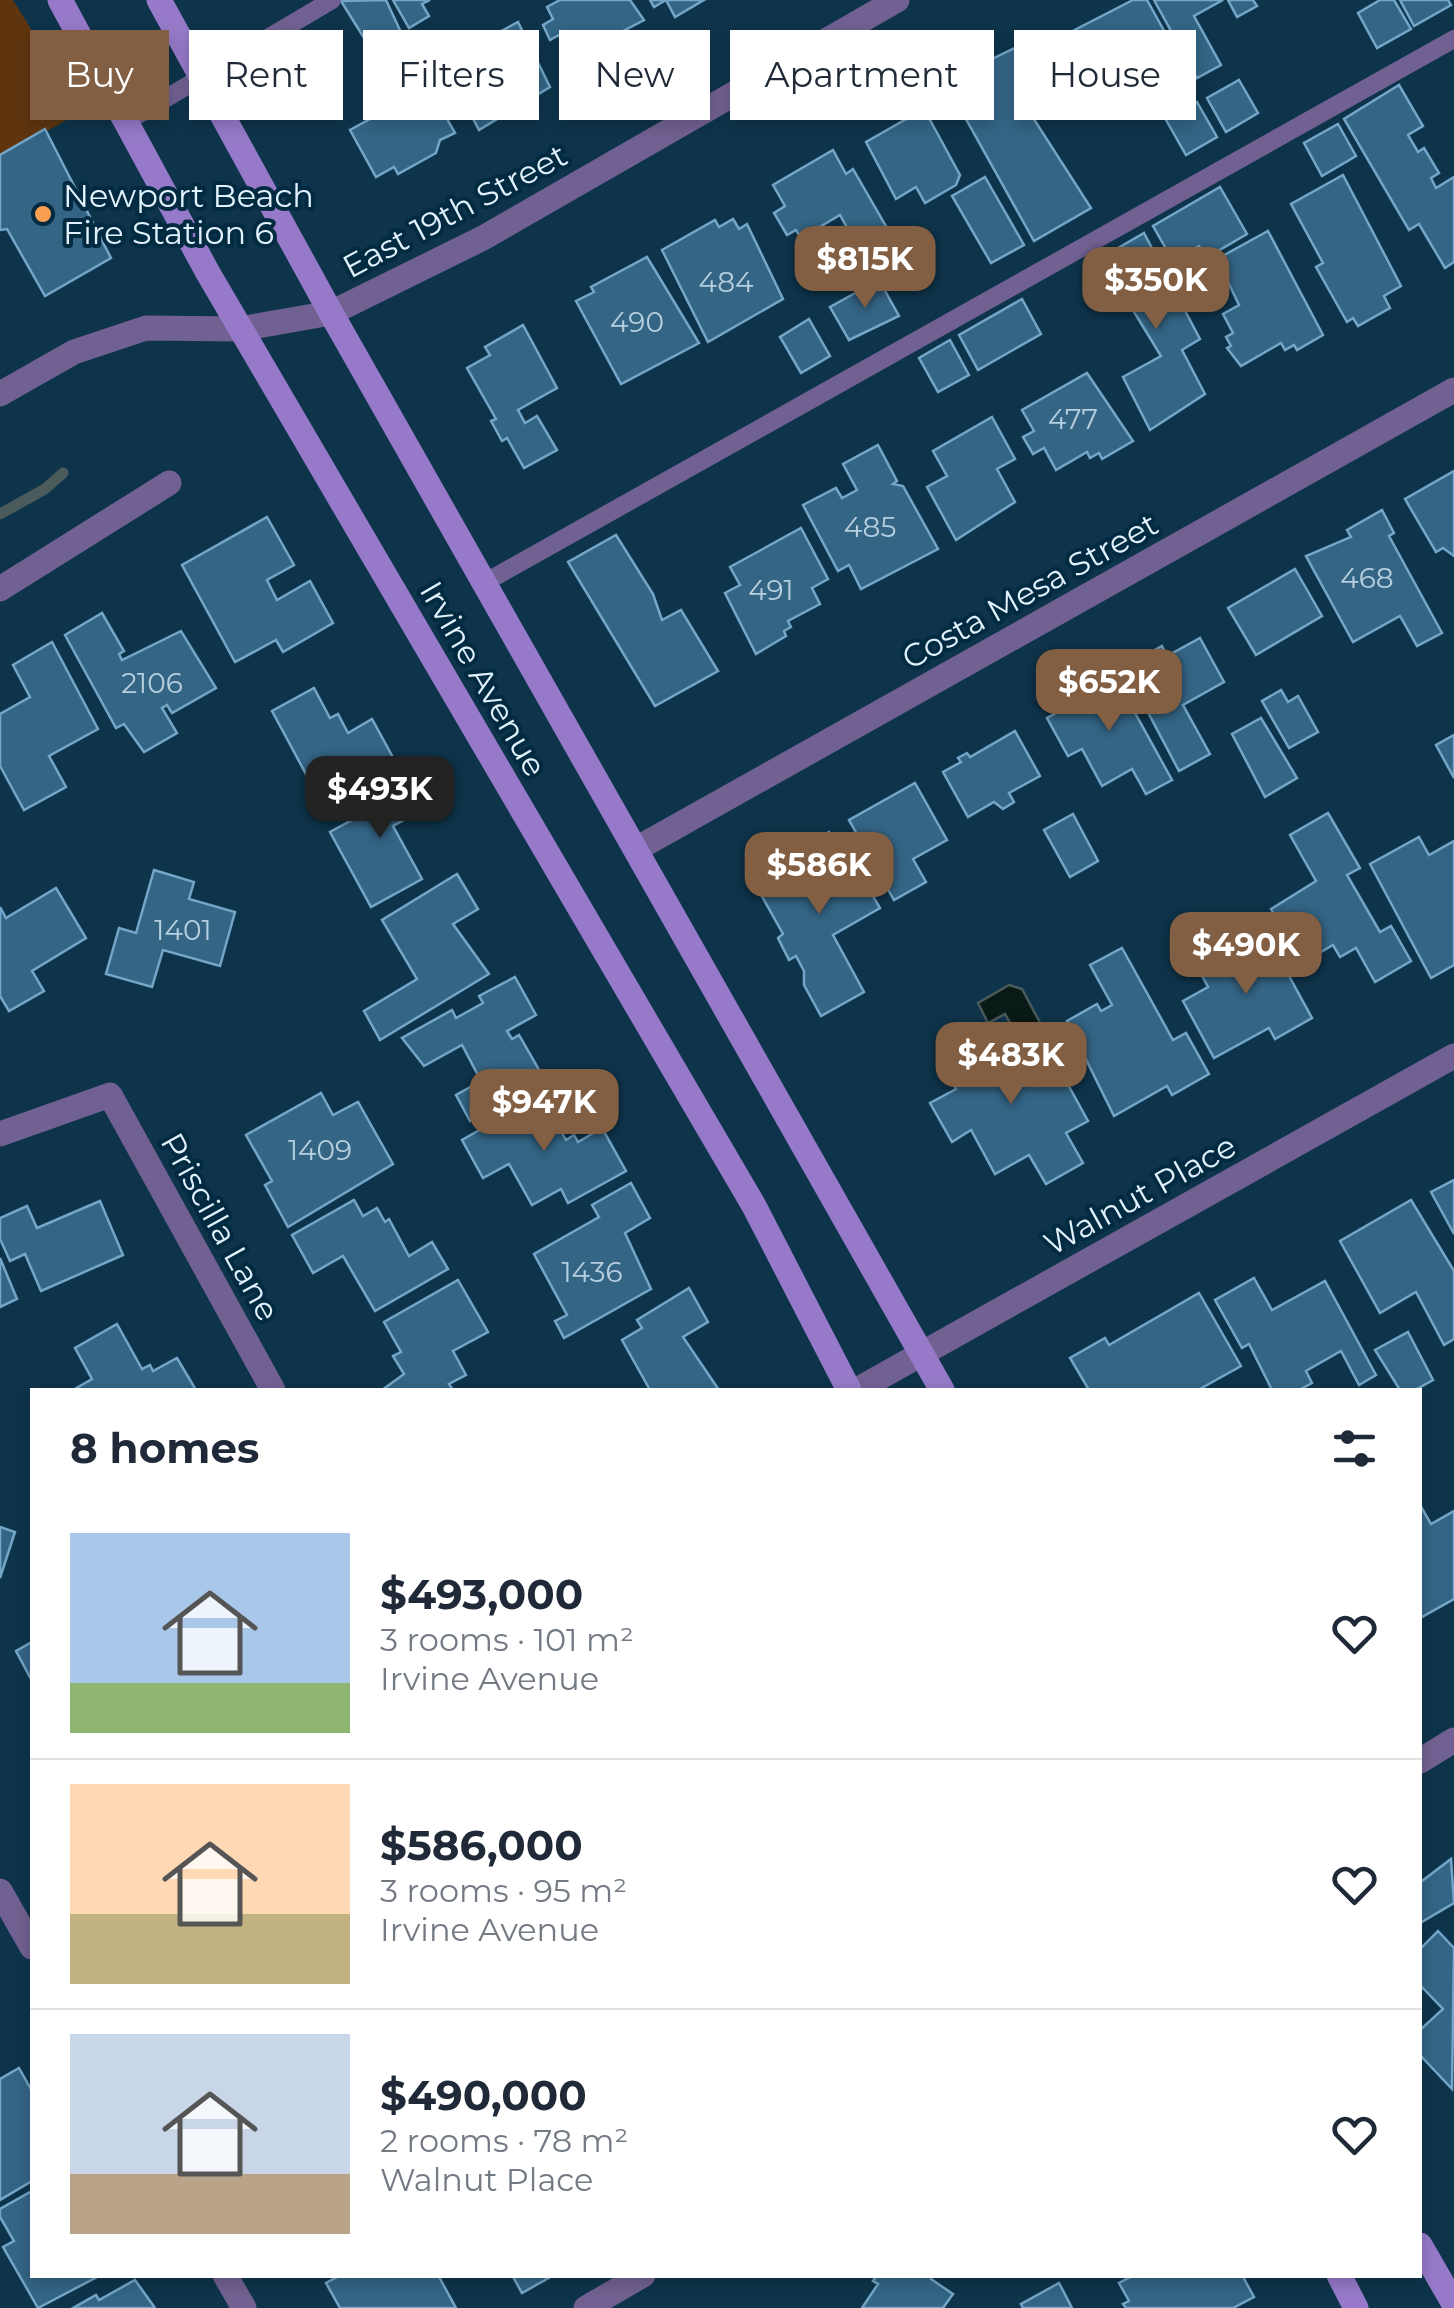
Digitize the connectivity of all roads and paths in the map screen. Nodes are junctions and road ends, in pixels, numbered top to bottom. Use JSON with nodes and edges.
{"nodes":[{"id":1,"x":60,"y":0,"type":"edge"},
{"id":2,"x":160,"y":0,"type":"edge"},
{"id":3,"x":332,"y":0,"type":"edge"},
{"id":4,"x":898,"y":0,"type":"edge"},
{"id":5,"x":281,"y":30,"type":"edge"},
{"id":6,"x":1454,"y":40,"type":"edge"},
{"id":7,"x":189,"y":54,"type":"edge"},
{"id":8,"x":189,"y":84,"type":"edge"},
{"id":9,"x":225,"y":120,"type":"edge"},
{"id":10,"x":126,"y":122,"type":"junction"},
{"id":11,"x":331,"y":314,"type":"junction"},
{"id":12,"x":240,"y":330,"type":"junction"},
{"id":13,"x":1454,"y":390,"type":"edge"},
{"id":14,"x":0,"y":394,"type":"edge"},
{"id":15,"x":169,"y":483,"type":"dead end"},
{"id":16,"x":484,"y":584,"type":"junction"},
{"id":17,"x":0,"y":589,"type":"edge"},
{"id":18,"x":638,"y":848,"type":"junction"},
{"id":19,"x":1454,"y":1056,"type":"edge"},
{"id":20,"x":0,"y":1134,"type":"edge"},
{"id":21,"x":923,"y":1354,"type":"junction"},
{"id":22,"x":272,"y":1388,"type":"edge"},
{"id":23,"x":848,"y":1388,"type":"edge"},
{"id":24,"x":861,"y":1388,"type":"edge"},
{"id":25,"x":941,"y":1388,"type":"edge"},
{"id":26,"x":1454,"y":1740,"type":"edge"},
{"id":27,"x":1422,"y":1759,"type":"edge"},
{"id":28,"x":0,"y":1891,"type":"edge"},
{"id":29,"x":30,"y":1944,"type":"edge"},
{"id":30,"x":1422,"y":2248,"type":"edge"},
{"id":31,"x":227,"y":2278,"type":"edge"},
{"id":32,"x":638,"y":2278,"type":"edge"},
{"id":33,"x":1341,"y":2278,"type":"edge"},
{"id":34,"x":1454,"y":2304,"type":"edge"},
{"id":35,"x":244,"y":2308,"type":"edge"},
{"id":36,"x":586,"y":2308,"type":"edge"},
{"id":37,"x":1356,"y":2308,"type":"edge"}],
"edges":[{"from":1,"to":10,"type":"main road","name":"Irvine Avenue"},
{"from":2,"to":7,"type":"main road","name":"Irvine Avenue"},
{"from":3,"to":5,"type":"lane"},
{"from":4,"to":11,"type":"street","name":"East 19th Street"},
{"from":6,"to":16,"type":"lane"},
{"from":8,"to":10,"type":"lane"},
{"from":9,"to":11,"type":"main road","name":"Irvine Avenue"},
{"from":10,"to":12,"type":"main road","name":"Irvine Avenue"},
{"from":11,"to":12,"type":"street","name":"East 19th Street"},
{"from":11,"to":16,"type":"main road","name":"Irvine Avenue"},
{"from":12,"to":14,"type":"street","name":"East 19th Street"},
{"from":12,"to":23,"type":"main road","name":"Irvine Avenue"},
{"from":13,"to":18,"type":"street","name":"Costa Mesa Street"},
{"from":15,"to":17,"type":"street"},
{"from":16,"to":18,"type":"main road","name":"Irvine Avenue"},
{"from":18,"to":21,"type":"main road","name":"Irvine Avenue"},
{"from":19,"to":21,"type":"street","name":"Walnut Place"},
{"from":20,"to":22,"type":"street","name":"Priscilla Lane"},
{"from":21,"to":24,"type":"street","name":"Walnut Place"},
{"from":21,"to":25,"type":"main road","name":"Irvine Avenue"},
{"from":26,"to":27,"type":"street"},
{"from":28,"to":29,"type":"street"},
{"from":30,"to":34,"type":"main road"},
{"from":31,"to":35,"type":"street"},
{"from":32,"to":36,"type":"street"},
{"from":33,"to":37,"type":"main road"}]}
